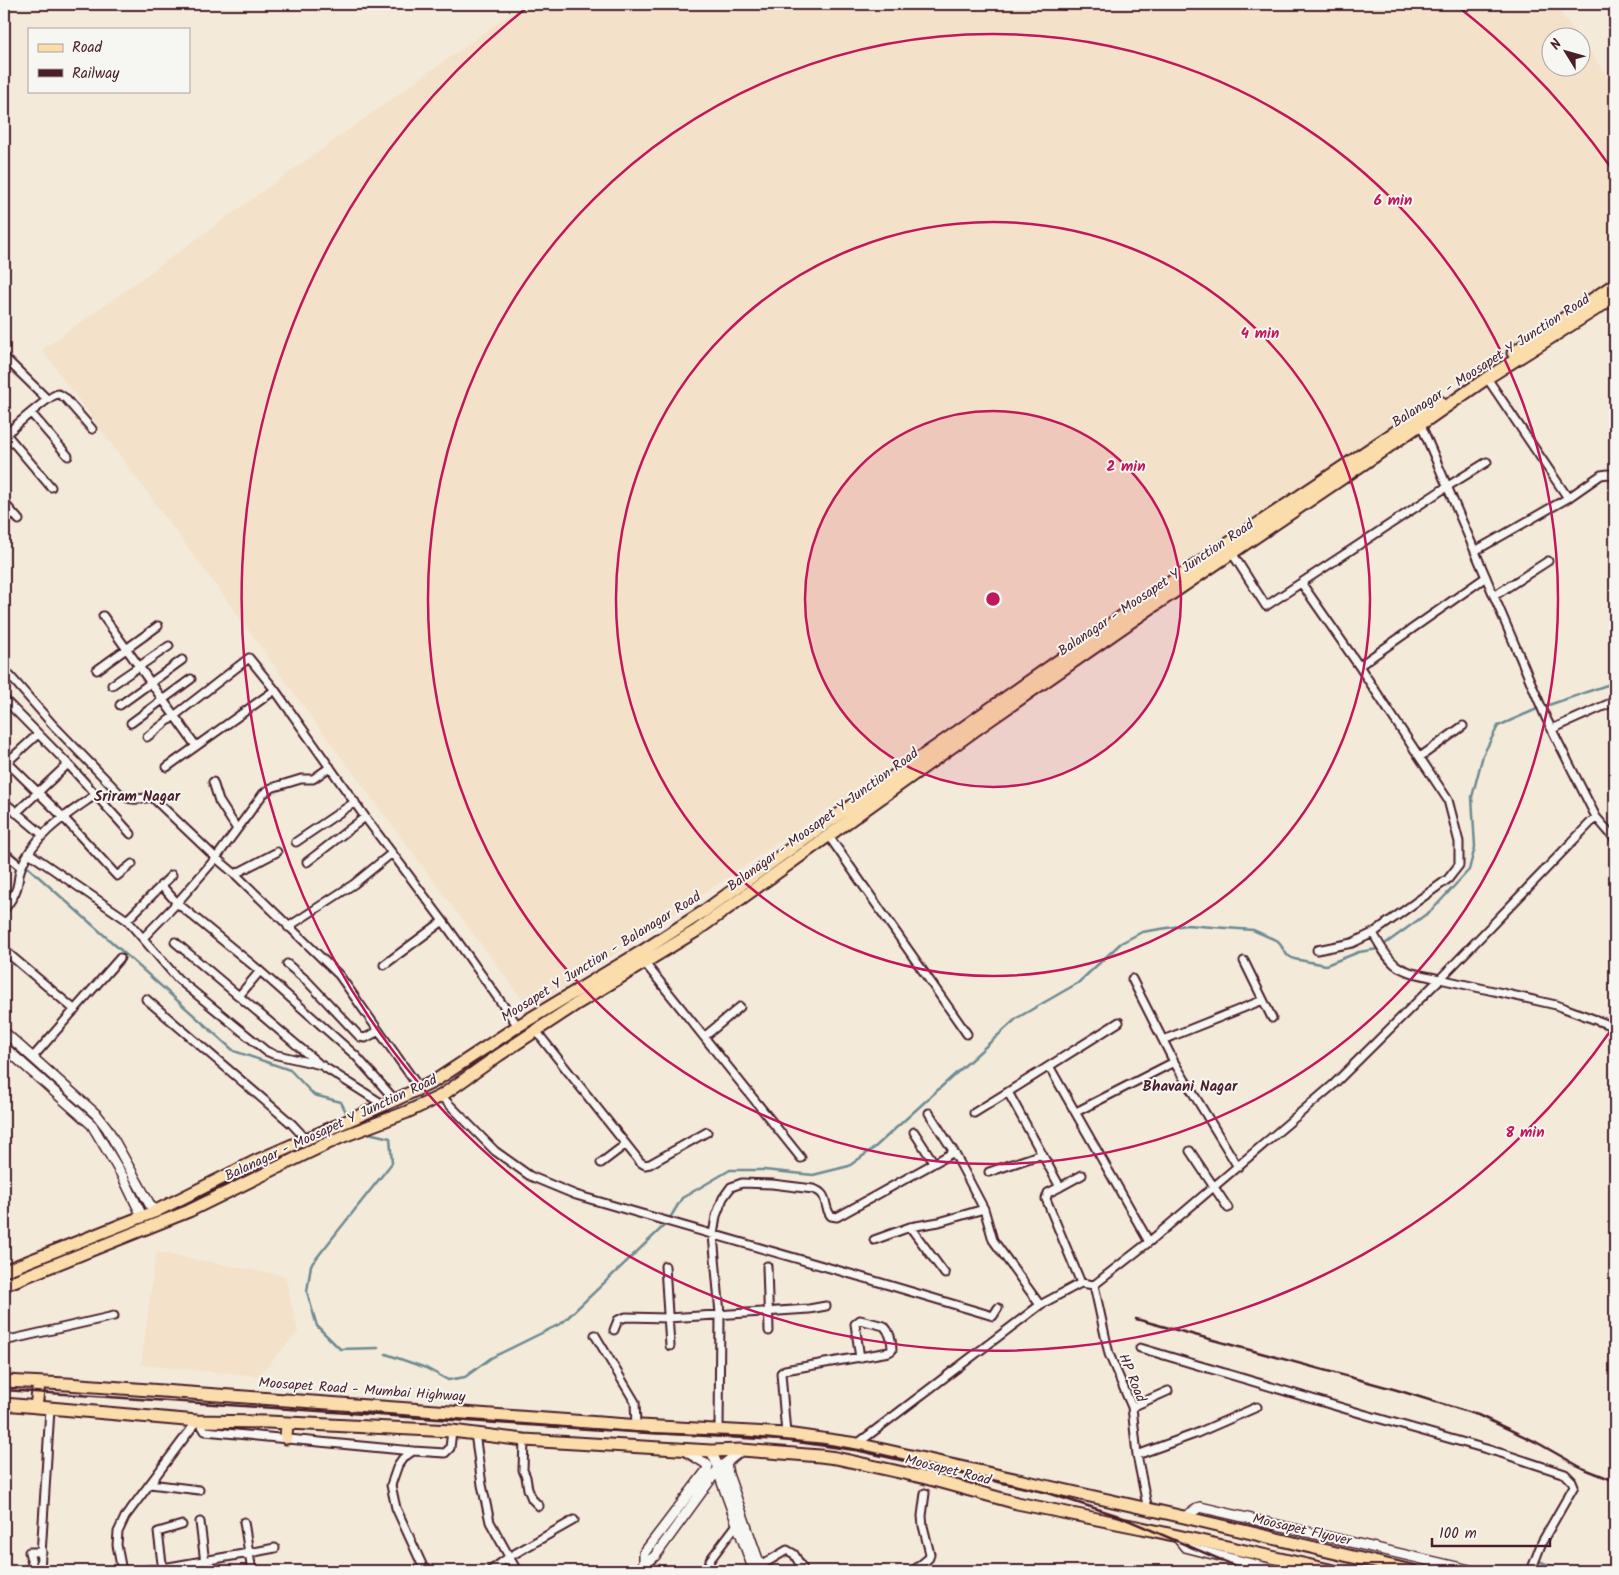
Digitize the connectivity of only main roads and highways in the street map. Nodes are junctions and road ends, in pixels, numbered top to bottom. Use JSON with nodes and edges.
{"nodes":[{"id":1,"x":1615,"y":284,"type":"edge"},
{"id":2,"x":1615,"y":298,"type":"edge"},
{"id":3,"x":472,"y":1058,"type":"junction"},
{"id":4,"x":479,"y":1069,"type":"junction"},
{"id":5,"x":4,"y":1271,"type":"edge"},
{"id":6,"x":4,"y":1285,"type":"edge"},
{"id":7,"x":4,"y":1381,"type":"edge"},
{"id":8,"x":40,"y":1383,"type":"junction"},
{"id":9,"x":4,"y":1404,"type":"edge"},
{"id":10,"x":36,"y":1407,"type":"junction"},
{"id":11,"x":287,"y":1423,"type":"junction"},
{"id":12,"x":621,"y":1424,"type":"junction"},
{"id":13,"x":639,"y":1426,"type":"junction"},
{"id":14,"x":719,"y":1430,"type":"joint"},
{"id":15,"x":286,"y":1438,"type":"road end"},
{"id":16,"x":620,"y":1446,"type":"junction"},
{"id":17,"x":643,"y":1447,"type":"junction"},
{"id":18,"x":1184,"y":1517,"type":"joint"},
{"id":19,"x":1334,"y":1571,"type":"edge"},
{"id":20,"x":1412,"y":1571,"type":"edge"}],
"edges":[{"from":1,"to":3,"type":"main road","name":"Moosapet Y Junction - Balanagar Road"},
{"from":2,"to":4,"type":"main road","name":"Balanagar - Moosapet Y Junction Road"},
{"from":3,"to":4,"type":"main road"},
{"from":3,"to":5,"type":"main road","name":"Moosapet Y Junction - Balanagar Road"},
{"from":4,"to":6,"type":"main road","name":"Balanagar - Moosapet Y Junction Road"},
{"from":7,"to":8,"type":"main road","name":"Moosapet Road - Mumbai Highway"},
{"from":8,"to":10,"type":"main road"},
{"from":8,"to":12,"type":"main road","name":"Moosapet Road - Mumbai Highway"},
{"from":9,"to":10,"type":"main road"},
{"from":10,"to":11,"type":"main road"},
{"from":11,"to":15,"type":"main road"},
{"from":11,"to":16,"type":"main road"},
{"from":12,"to":13,"type":"main road","name":"Moosapet Road - Mumbai Highway"},
{"from":12,"to":16,"type":"main road"},
{"from":13,"to":14,"type":"main road","name":"Moosapet Road - Mumbai Highway"},
{"from":13,"to":17,"type":"main road"},
{"from":14,"to":18,"type":"main road","name":"Moosapet Road"},
{"from":16,"to":17,"type":"main road"},
{"from":17,"to":19,"type":"main road","name":"Moosapet Road"},
{"from":18,"to":20,"type":"main road","name":"Moosapet Flyover"}]}
